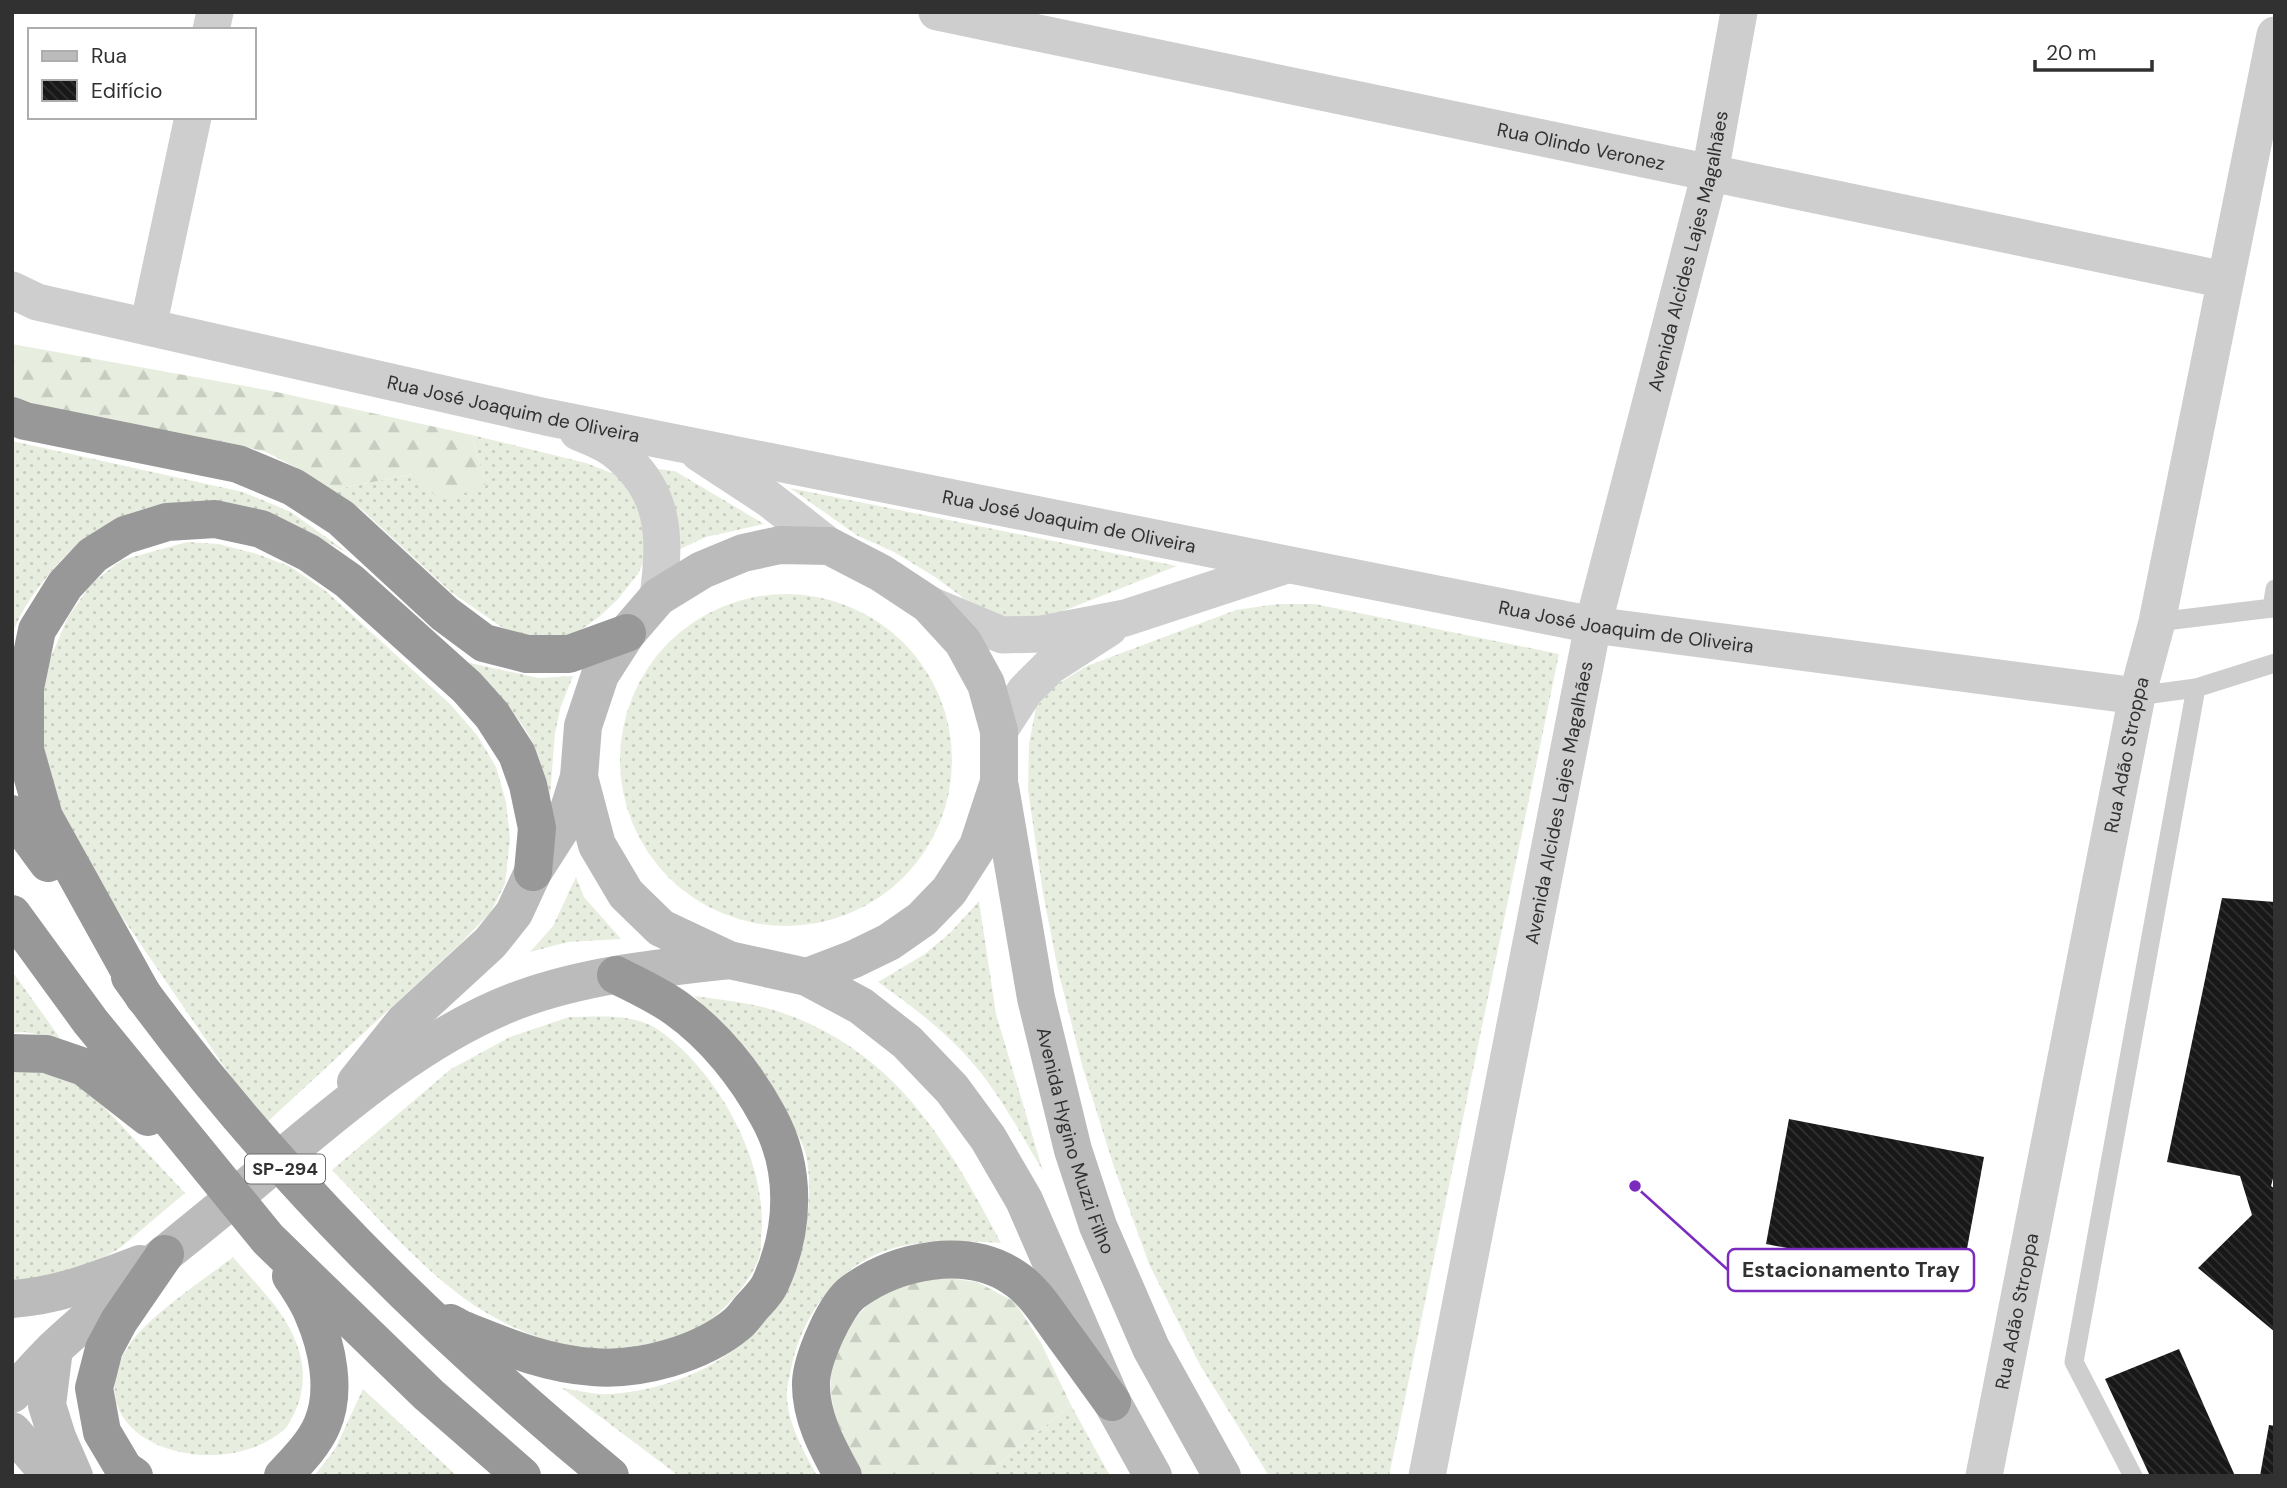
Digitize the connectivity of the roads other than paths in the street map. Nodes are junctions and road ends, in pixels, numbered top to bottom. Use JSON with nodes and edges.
{"nodes":[{"id":1,"x":937,"y":12,"type":"edge"},
{"id":2,"x":1739,"y":12,"type":"edge"},
{"id":3,"x":2275,"y":35,"type":"edge"},
{"id":4,"x":192,"y":119,"type":"edge"},
{"id":5,"x":1710,"y":173,"type":"junction"},
{"id":6,"x":2225,"y":280,"type":"junction"},
{"id":7,"x":12,"y":290,"type":"edge"},
{"id":8,"x":148,"y":327,"type":"junction"},
{"id":9,"x":12,"y":416,"type":"edge"},
{"id":10,"x":546,"y":417,"type":"junction"},
{"id":11,"x":685,"y":443,"type":"junction"},
{"id":12,"x":829,"y":546,"type":"junction"},
{"id":13,"x":1288,"y":565,"type":"junction"},
{"id":14,"x":2275,"y":589,"type":"edge"},
{"id":15,"x":658,"y":597,"type":"junction"},
{"id":16,"x":928,"y":604,"type":"junction"},
{"id":17,"x":1125,"y":618,"type":"junction"},
{"id":18,"x":2157,"y":621,"type":"junction"},
{"id":19,"x":1593,"y":625,"type":"junction"},
{"id":20,"x":627,"y":633,"type":"junction"},
{"id":21,"x":2275,"y":663,"type":"edge"},
{"id":22,"x":2196,"y":688,"type":"junction"},
{"id":23,"x":2137,"y":696,"type":"junction"},
{"id":24,"x":999,"y":731,"type":"junction"},
{"id":25,"x":579,"y":777,"type":"junction"},
{"id":26,"x":999,"y":782,"type":"junction"},
{"id":27,"x":12,"y":814,"type":"edge"},
{"id":28,"x":533,"y":872,"type":"junction"},
{"id":29,"x":12,"y":914,"type":"edge"},
{"id":30,"x":729,"y":960,"type":"junction"},
{"id":31,"x":616,"y":975,"type":"junction"},
{"id":32,"x":807,"y":977,"type":"junction"},
{"id":33,"x":144,"y":997,"type":"junction"},
{"id":34,"x":12,"y":1054,"type":"edge"},
{"id":35,"x":328,"y":1119,"type":"junction"},
{"id":36,"x":198,"y":1156,"type":"junction"},
{"id":37,"x":268,"y":1239,"type":"junction"},
{"id":38,"x":165,"y":1254,"type":"junction"},
{"id":39,"x":405,"y":1295,"type":"junction"},
{"id":40,"x":12,"y":1299,"type":"edge"},
{"id":41,"x":54,"y":1349,"type":"junction"},
{"id":42,"x":12,"y":1394,"type":"edge"},
{"id":43,"x":1112,"y":1402,"type":"junction"},
{"id":44,"x":12,"y":1431,"type":"edge"},
{"id":45,"x":51,"y":1476,"type":"edge"},
{"id":46,"x":74,"y":1476,"type":"edge"},
{"id":47,"x":134,"y":1476,"type":"edge"},
{"id":48,"x":283,"y":1476,"type":"edge"},
{"id":49,"x":522,"y":1476,"type":"edge"},
{"id":50,"x":611,"y":1476,"type":"edge"},
{"id":51,"x":844,"y":1476,"type":"edge"},
{"id":52,"x":1153,"y":1476,"type":"edge"},
{"id":53,"x":1222,"y":1476,"type":"edge"},
{"id":54,"x":1427,"y":1476,"type":"edge"},
{"id":55,"x":1984,"y":1476,"type":"edge"},
{"id":56,"x":2133,"y":1476,"type":"edge"}],
"edges":[{"from":1,"to":5,"type":"street","name":"Rua Olindo Veronez"},
{"from":2,"to":5,"type":"street","name":"Avenida Alcides Lajes Magalhães"},
{"from":3,"to":6,"type":"street","name":"Rua Adão Stroppa"},
{"from":4,"to":8,"type":"street"},
{"from":5,"to":6,"type":"street","name":"Rua Olindo Veronez"},
{"from":5,"to":19,"type":"street","name":"Avenida Alcides Lajes Magalhães"},
{"from":6,"to":18,"type":"street","name":"Rua Adão Stroppa"},
{"from":7,"to":8,"type":"street","name":"Rua José Joaquim de Oliveira"},
{"from":8,"to":10,"type":"street","name":"Rua José Joaquim de Oliveira"},
{"from":9,"to":20,"type":"highway"},
{"from":10,"to":11,"type":"street","name":"Rua José Joaquim de Oliveira"},
{"from":10,"to":15,"type":"street"},
{"from":11,"to":12,"type":"street"},
{"from":11,"to":13,"type":"street","name":"Rua José Joaquim de Oliveira"},
{"from":12,"to":15,"type":"main road"},
{"from":12,"to":16,"type":"main road"},
{"from":13,"to":17,"type":"street"},
{"from":13,"to":19,"type":"street","name":"Rua José Joaquim de Oliveira"},
{"from":14,"to":18,"type":"lane"},
{"from":15,"to":20,"type":"main road"},
{"from":16,"to":17,"type":"street"},
{"from":16,"to":24,"type":"main road"},
{"from":17,"to":24,"type":"street"},
{"from":18,"to":23,"type":"street","name":"Rua Adão Stroppa"},
{"from":19,"to":23,"type":"street","name":"Rua José Joaquim de Oliveira"},
{"from":19,"to":54,"type":"street","name":"Avenida Alcides Lajes Magalhães"},
{"from":20,"to":25,"type":"main road"},
{"from":21,"to":22,"type":"lane"},
{"from":22,"to":23,"type":"lane"},
{"from":22,"to":56,"type":"lane"},
{"from":23,"to":55,"type":"street","name":"Rua Adão Stroppa"},
{"from":24,"to":26,"type":"main road"},
{"from":25,"to":28,"type":"main road"},
{"from":25,"to":30,"type":"main road"},
{"from":26,"to":32,"type":"main road"},
{"from":26,"to":53,"type":"main road","name":"Avenida Hygino Muzzi Filho"},
{"from":27,"to":33,"type":"highway","number":"SP-294"},
{"from":28,"to":33,"type":"highway"},
{"from":28,"to":35,"type":"main road"},
{"from":29,"to":36,"type":"highway","number":"SP-294"},
{"from":30,"to":31,"type":"main road"},
{"from":30,"to":32,"type":"main road"},
{"from":31,"to":35,"type":"main road"},
{"from":31,"to":39,"type":"highway"},
{"from":32,"to":43,"type":"main road"},
{"from":33,"to":39,"type":"highway","number":"SP-294"},
{"from":34,"to":36,"type":"highway"},
{"from":35,"to":38,"type":"main road"},
{"from":36,"to":37,"type":"highway","number":"SP-294"},
{"from":37,"to":48,"type":"highway"},
{"from":37,"to":49,"type":"highway","number":"SP-294"},
{"from":38,"to":40,"type":"main road"},
{"from":38,"to":41,"type":"main road"},
{"from":38,"to":47,"type":"highway"},
{"from":39,"to":50,"type":"highway","number":"SP-294"},
{"from":41,"to":42,"type":"main road"},
{"from":41,"to":46,"type":"main road"},
{"from":43,"to":51,"type":"highway"},
{"from":43,"to":52,"type":"main road"},
{"from":44,"to":45,"type":"main road"}]}
